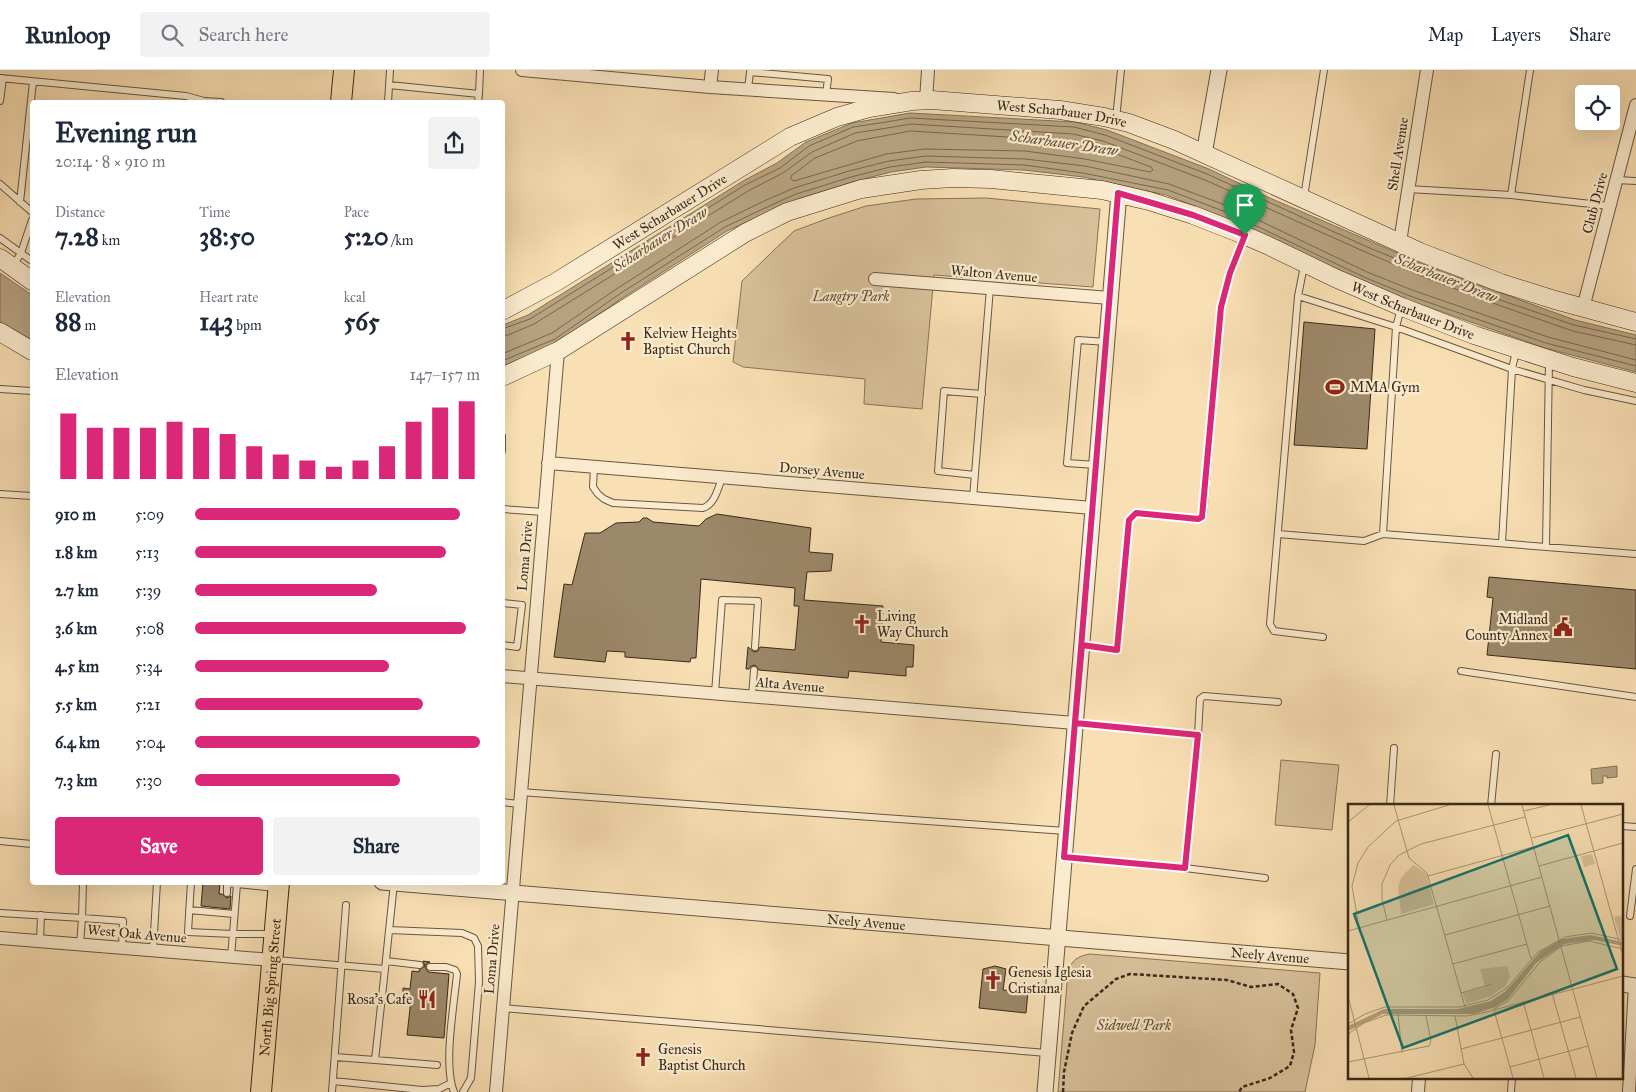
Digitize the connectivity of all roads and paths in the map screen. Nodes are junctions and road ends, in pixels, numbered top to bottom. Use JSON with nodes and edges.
{"nodes":[{"id":1,"x":344,"y":70,"type":"edge"},
{"id":2,"x":390,"y":70,"type":"edge"},
{"id":3,"x":480,"y":70,"type":"edge"},
{"id":4,"x":522,"y":70,"type":"edge"},
{"id":5,"x":712,"y":70,"type":"edge"},
{"id":6,"x":928,"y":70,"type":"edge"},
{"id":7,"x":1121,"y":70,"type":"edge"},
{"id":8,"x":1219,"y":70,"type":"edge"},
{"id":9,"x":1324,"y":70,"type":"edge"},
{"id":10,"x":1426,"y":70,"type":"edge"},
{"id":11,"x":1530,"y":70,"type":"edge"},
{"id":12,"x":605,"y":74,"type":"edge"},
{"id":13,"x":795,"y":77,"type":"junction"},
{"id":14,"x":2,"y":78,"type":"edge"},
{"id":15,"x":33,"y":82,"type":"junction"},
{"id":16,"x":389,"y":85,"type":"junction"},
{"id":17,"x":710,"y":87,"type":"junction"},
{"id":18,"x":748,"y":89,"type":"junction"},
{"id":19,"x":794,"y":92,"type":"junction"},
{"id":20,"x":479,"y":94,"type":"junction"},
{"id":21,"x":826,"y":94,"type":"junction"},
{"id":22,"x":31,"y":100,"type":"edge"},
{"id":23,"x":198,"y":100,"type":"edge"},
{"id":24,"x":341,"y":100,"type":"edge"},
{"id":25,"x":388,"y":100,"type":"edge"},
{"id":26,"x":478,"y":100,"type":"edge"},
{"id":27,"x":0,"y":101,"type":"edge"},
{"id":28,"x":926,"y":101,"type":"junction"},
{"id":29,"x":1636,"y":105,"type":"edge"},
{"id":30,"x":30,"y":110,"type":"edge"},
{"id":31,"x":1116,"y":121,"type":"junction"},
{"id":32,"x":1204,"y":154,"type":"junction"},
{"id":33,"x":1616,"y":180,"type":"junction"},
{"id":34,"x":1636,"y":181,"type":"edge"},
{"id":35,"x":0,"y":184,"type":"edge"},
{"id":36,"x":1408,"y":189,"type":"junction"},
{"id":37,"x":1118,"y":193,"type":"junction"},
{"id":38,"x":1511,"y":195,"type":"junction"},
{"id":39,"x":1304,"y":199,"type":"junction"},
{"id":40,"x":20,"y":202,"type":"junction"},
{"id":41,"x":1609,"y":206,"type":"junction"},
{"id":42,"x":30,"y":210,"type":"edge"},
{"id":43,"x":30,"y":224,"type":"edge"},
{"id":44,"x":1245,"y":235,"type":"junction"},
{"id":45,"x":0,"y":238,"type":"edge"},
{"id":46,"x":1400,"y":242,"type":"junction"},
{"id":47,"x":11,"y":259,"type":"edge"},
{"id":48,"x":30,"y":261,"type":"edge"},
{"id":49,"x":1305,"y":263,"type":"junction"},
{"id":50,"x":30,"y":279,"type":"edge"},
{"id":51,"x":875,"y":279,"type":"dead end"},
{"id":52,"x":990,"y":288,"type":"junction"},
{"id":53,"x":1298,"y":296,"type":"junction"},
{"id":54,"x":1110,"y":298,"type":"junction"},
{"id":55,"x":1402,"y":307,"type":"junction"},
{"id":56,"x":1582,"y":308,"type":"junction"},
{"id":57,"x":505,"y":309,"type":"edge"},
{"id":58,"x":1636,"y":322,"type":"edge"},
{"id":59,"x":1396,"y":328,"type":"junction"},
{"id":60,"x":0,"y":332,"type":"edge"},
{"id":61,"x":1107,"y":342,"type":"junction"},
{"id":62,"x":30,"y":350,"type":"edge"},
{"id":63,"x":1516,"y":350,"type":"junction"},
{"id":64,"x":558,"y":351,"type":"junction"},
{"id":65,"x":1549,"y":359,"type":"junction"},
{"id":66,"x":1512,"y":370,"type":"junction"},
{"id":67,"x":505,"y":376,"type":"edge"},
{"id":68,"x":1548,"y":380,"type":"junction"},
{"id":69,"x":1636,"y":383,"type":"edge"},
{"id":70,"x":0,"y":389,"type":"edge"},
{"id":71,"x":30,"y":391,"type":"edge"},
{"id":72,"x":982,"y":394,"type":"junction"},
{"id":73,"x":1636,"y":401,"type":"edge"},
{"id":74,"x":548,"y":463,"type":"junction"},
{"id":75,"x":1097,"y":465,"type":"junction"},
{"id":76,"x":594,"y":467,"type":"junction"},
{"id":77,"x":975,"y":474,"type":"junction"},
{"id":78,"x":722,"y":478,"type":"junction"},
{"id":79,"x":0,"y":494,"type":"edge"},
{"id":80,"x":30,"y":496,"type":"edge"},
{"id":81,"x":973,"y":498,"type":"junction"},
{"id":82,"x":1093,"y":508,"type":"junction"},
{"id":83,"x":505,"y":509,"type":"edge"},
{"id":84,"x":544,"y":512,"type":"junction"},
{"id":85,"x":1278,"y":534,"type":"junction"},
{"id":86,"x":1383,"y":534,"type":"junction"},
{"id":87,"x":1502,"y":543,"type":"junction"},
{"id":88,"x":1546,"y":547,"type":"junction"},
{"id":89,"x":1636,"y":554,"type":"edge"},
{"id":90,"x":505,"y":603,"type":"edge"},
{"id":91,"x":1323,"y":637,"type":"dead end"},
{"id":92,"x":505,"y":645,"type":"edge"},
{"id":93,"x":1082,"y":645,"type":"junction"},
{"id":94,"x":755,"y":647,"type":"dead end"},
{"id":95,"x":754,"y":670,"type":"dead end"},
{"id":96,"x":1461,"y":671,"type":"dead end"},
{"id":97,"x":505,"y":676,"type":"edge"},
{"id":98,"x":530,"y":678,"type":"junction"},
{"id":99,"x":715,"y":694,"type":"junction"},
{"id":100,"x":752,"y":696,"type":"junction"},
{"id":101,"x":1636,"y":697,"type":"edge"},
{"id":102,"x":1278,"y":702,"type":"dead end"},
{"id":103,"x":1075,"y":723,"type":"junction"},
{"id":104,"x":1198,"y":735,"type":"junction"},
{"id":105,"x":1394,"y":748,"type":"dead end"},
{"id":106,"x":1496,"y":754,"type":"dead end"},
{"id":107,"x":520,"y":798,"type":"junction"},
{"id":108,"x":505,"y":801,"type":"edge"},
{"id":109,"x":1390,"y":804,"type":"edge"},
{"id":110,"x":1491,"y":804,"type":"edge"},
{"id":111,"x":1066,"y":831,"type":"junction"},
{"id":112,"x":0,"y":841,"type":"edge"},
{"id":113,"x":30,"y":844,"type":"edge"},
{"id":114,"x":1064,"y":857,"type":"junction"},
{"id":115,"x":1185,"y":868,"type":"junction"},
{"id":116,"x":1636,"y":869,"type":"edge"},
{"id":117,"x":1265,"y":878,"type":"dead end"},
{"id":118,"x":83,"y":885,"type":"edge"},
{"id":119,"x":157,"y":885,"type":"edge"},
{"id":120,"x":191,"y":885,"type":"edge"},
{"id":121,"x":227,"y":885,"type":"edge"},
{"id":122,"x":237,"y":885,"type":"edge"},
{"id":123,"x":279,"y":885,"type":"edge"},
{"id":124,"x":396,"y":885,"type":"edge"},
{"id":125,"x":419,"y":885,"type":"edge"},
{"id":126,"x":227,"y":893,"type":"dead end"},
{"id":127,"x":512,"y":893,"type":"junction"},
{"id":128,"x":346,"y":905,"type":"dead end"},
{"id":129,"x":189,"y":910,"type":"junction"},
{"id":130,"x":0,"y":913,"type":"edge"},
{"id":131,"x":234,"y":914,"type":"junction"},
{"id":132,"x":41,"y":915,"type":"junction"},
{"id":133,"x":1630,"y":916,"type":"dead end"},
{"id":134,"x":82,"y":918,"type":"junction"},
{"id":135,"x":389,"y":930,"type":"junction"},
{"id":136,"x":233,"y":934,"type":"junction"},
{"id":137,"x":274,"y":934,"type":"junction"},
{"id":138,"x":1057,"y":937,"type":"junction"},
{"id":139,"x":0,"y":938,"type":"edge"},
{"id":140,"x":40,"y":941,"type":"junction"},
{"id":141,"x":80,"y":944,"type":"junction"},
{"id":142,"x":122,"y":948,"type":"junction"},
{"id":143,"x":153,"y":950,"type":"junction"},
{"id":144,"x":231,"y":956,"type":"junction"},
{"id":145,"x":272,"y":960,"type":"junction"},
{"id":146,"x":386,"y":961,"type":"junction"},
{"id":147,"x":1348,"y":962,"type":"edge"},
{"id":148,"x":420,"y":965,"type":"dead end"},
{"id":149,"x":342,"y":966,"type":"junction"},
{"id":150,"x":430,"y":967,"type":"dead end"},
{"id":151,"x":385,"y":969,"type":"junction"},
{"id":152,"x":1631,"y":985,"type":"edge"},
{"id":153,"x":503,"y":1008,"type":"junction"},
{"id":154,"x":1048,"y":1053,"type":"junction"},
{"id":155,"x":335,"y":1057,"type":"junction"},
{"id":156,"x":375,"y":1060,"type":"junction"},
{"id":157,"x":437,"y":1065,"type":"dead end"},
{"id":158,"x":333,"y":1081,"type":"junction"},
{"id":159,"x":451,"y":1083,"type":"junction"},
{"id":160,"x":261,"y":1092,"type":"edge"},
{"id":161,"x":332,"y":1092,"type":"edge"},
{"id":162,"x":454,"y":1092,"type":"edge"},
{"id":163,"x":463,"y":1092,"type":"edge"},
{"id":164,"x":496,"y":1092,"type":"edge"},
{"id":165,"x":1045,"y":1092,"type":"edge"},
{"id":166,"x":1063,"y":1092,"type":"edge"},
{"id":167,"x":1239,"y":1092,"type":"edge"},
{"id":168,"x":1629,"y":1092,"type":"edge"}],
"edges":[{"from":1,"to":24,"type":"highway"},
{"from":2,"to":16,"type":"lane"},
{"from":3,"to":20,"type":"lane"},
{"from":4,"to":12,"type":"street"},
{"from":5,"to":17,"type":"street"},
{"from":6,"to":28,"type":"street"},
{"from":7,"to":31,"type":"lane"},
{"from":8,"to":32,"type":"street"},
{"from":9,"to":39,"type":"lane"},
{"from":10,"to":36,"type":"street","name":"Shell Avenue"},
{"from":11,"to":38,"type":"lane"},
{"from":12,"to":17,"type":"street"},
{"from":13,"to":18,"type":"lane"},
{"from":13,"to":19,"type":"lane"},
{"from":13,"to":21,"type":"lane"},
{"from":14,"to":15,"type":"lane"},
{"from":14,"to":27,"type":"lane"},
{"from":15,"to":22,"type":"lane"},
{"from":15,"to":23,"type":"lane"},
{"from":16,"to":20,"type":"lane"},
{"from":16,"to":25,"type":"lane"},
{"from":17,"to":18,"type":"street"},
{"from":18,"to":19,"type":"street"},
{"from":19,"to":21,"type":"street"},
{"from":20,"to":26,"type":"lane"},
{"from":21,"to":28,"type":"street"},
{"from":28,"to":31,"type":"main road","name":"West Scharbauer Drive"},
{"from":28,"to":57,"type":"main road","name":"West Scharbauer Drive"},
{"from":29,"to":33,"type":"street","name":"Club Drive"},
{"from":30,"to":40,"type":"lane"},
{"from":31,"to":32,"type":"main road","name":"West Scharbauer Drive"},
{"from":32,"to":39,"type":"main road","name":"West Scharbauer Drive"},
{"from":33,"to":34,"type":"lane"},
{"from":33,"to":41,"type":"street","name":"Club Drive"},
{"from":35,"to":40,"type":"lane"},
{"from":36,"to":38,"type":"lane"},
{"from":36,"to":46,"type":"street","name":"Shell Avenue"},
{"from":37,"to":44,"type":"main road","name":"West Scharbauer Drive"},
{"from":37,"to":54,"type":"street"},
{"from":37,"to":64,"type":"main road","name":"West Scharbauer Drive"},
{"from":38,"to":41,"type":"lane"},
{"from":39,"to":46,"type":"main road","name":"West Scharbauer Drive"},
{"from":40,"to":42,"type":"lane"},
{"from":41,"to":56,"type":"street","name":"Club Drive"},
{"from":43,"to":47,"type":"lane"},
{"from":44,"to":49,"type":"main road","name":"West Scharbauer Drive"},
{"from":44,"to":93,"type":"lane"},
{"from":45,"to":47,"type":"lane"},
{"from":46,"to":56,"type":"main road","name":"West Scharbauer Drive"},
{"from":47,"to":48,"type":"lane"},
{"from":47,"to":50,"type":"main road"},
{"from":49,"to":53,"type":"lane"},
{"from":49,"to":55,"type":"main road","name":"West Scharbauer Drive"},
{"from":51,"to":52,"type":"street","name":"Walton Avenue"},
{"from":52,"to":54,"type":"street","name":"Walton Avenue"},
{"from":52,"to":72,"type":"lane"},
{"from":53,"to":59,"type":"lane"},
{"from":53,"to":85,"type":"lane"},
{"from":54,"to":61,"type":"street"},
{"from":55,"to":59,"type":"lane"},
{"from":55,"to":63,"type":"main road","name":"West Scharbauer Drive"},
{"from":56,"to":58,"type":"main road","name":"West Scharbauer Drive"},
{"from":59,"to":66,"type":"lane"},
{"from":59,"to":86,"type":"lane"},
{"from":60,"to":62,"type":"main road"},
{"from":61,"to":75,"type":"street"},
{"from":61,"to":75,"type":"lane"},
{"from":63,"to":65,"type":"main road","name":"West Scharbauer Drive"},
{"from":63,"to":66,"type":"lane"},
{"from":64,"to":67,"type":"main road","name":"West Scharbauer Drive"},
{"from":64,"to":74,"type":"street","name":"Loma Drive"},
{"from":65,"to":68,"type":"lane"},
{"from":65,"to":69,"type":"main road","name":"West Scharbauer Drive"},
{"from":66,"to":68,"type":"lane"},
{"from":66,"to":87,"type":"lane"},
{"from":68,"to":73,"type":"lane"},
{"from":68,"to":88,"type":"lane"},
{"from":70,"to":71,"type":"lane"},
{"from":72,"to":77,"type":"lane"},
{"from":72,"to":77,"type":"lane"},
{"from":74,"to":76,"type":"street","name":"Dorsey Avenue"},
{"from":74,"to":84,"type":"street","name":"Loma Drive"},
{"from":75,"to":82,"type":"street"},
{"from":76,"to":78,"type":"street","name":"Dorsey Avenue"},
{"from":76,"to":78,"type":"lane"},
{"from":77,"to":81,"type":"lane"},
{"from":78,"to":81,"type":"street","name":"Dorsey Avenue"},
{"from":79,"to":80,"type":"lane"},
{"from":81,"to":82,"type":"street","name":"Dorsey Avenue"},
{"from":82,"to":93,"type":"street"},
{"from":83,"to":84,"type":"lane"},
{"from":84,"to":98,"type":"street","name":"Loma Drive"},
{"from":85,"to":86,"type":"lane"},
{"from":85,"to":91,"type":"lane"},
{"from":86,"to":87,"type":"lane"},
{"from":87,"to":88,"type":"lane"},
{"from":88,"to":89,"type":"lane"},
{"from":90,"to":92,"type":"lane"},
{"from":93,"to":103,"type":"street"},
{"from":94,"to":99,"type":"lane"},
{"from":95,"to":100,"type":"lane"},
{"from":96,"to":101,"type":"lane"},
{"from":97,"to":98,"type":"street","name":"Alta Avenue"},
{"from":98,"to":99,"type":"street","name":"Alta Avenue"},
{"from":98,"to":107,"type":"street","name":"Loma Drive"},
{"from":99,"to":100,"type":"street","name":"Alta Avenue"},
{"from":100,"to":103,"type":"street","name":"Alta Avenue"},
{"from":102,"to":104,"type":"lane"},
{"from":103,"to":104,"type":"lane"},
{"from":103,"to":111,"type":"street"},
{"from":104,"to":115,"type":"lane"},
{"from":105,"to":109,"type":"lane"},
{"from":106,"to":110,"type":"lane"},
{"from":107,"to":108,"type":"lane"},
{"from":107,"to":111,"type":"lane"},
{"from":107,"to":127,"type":"street","name":"Loma Drive"},
{"from":111,"to":114,"type":"street"},
{"from":112,"to":113,"type":"lane"},
{"from":114,"to":115,"type":"lane"},
{"from":114,"to":138,"type":"street"},
{"from":115,"to":117,"type":"lane"},
{"from":116,"to":133,"type":"lane"},
{"from":118,"to":134,"type":"lane"},
{"from":119,"to":143,"type":"lane"},
{"from":120,"to":129,"type":"lane"},
{"from":121,"to":126,"type":"lane"},
{"from":122,"to":131,"type":"lane"},
{"from":123,"to":137,"type":"highway","name":"North Big Spring Street"},
{"from":124,"to":135,"type":"lane"},
{"from":125,"to":127,"type":"street","name":"Neely Avenue"},
{"from":127,"to":138,"type":"street","name":"Neely Avenue"},
{"from":127,"to":153,"type":"street","name":"Loma Drive"},
{"from":128,"to":149,"type":"lane"},
{"from":129,"to":131,"type":"lane"},
{"from":129,"to":136,"type":"lane"},
{"from":130,"to":132,"type":"lane"},
{"from":131,"to":136,"type":"lane"},
{"from":132,"to":134,"type":"lane"},
{"from":132,"to":140,"type":"lane"},
{"from":134,"to":141,"type":"lane"},
{"from":134,"to":142,"type":"lane"},
{"from":135,"to":146,"type":"lane"},
{"from":135,"to":163,"type":"lane"},
{"from":136,"to":137,"type":"lane"},
{"from":136,"to":144,"type":"lane"},
{"from":137,"to":145,"type":"highway","name":"North Big Spring Street"},
{"from":138,"to":147,"type":"street","name":"Neely Avenue"},
{"from":138,"to":154,"type":"street"},
{"from":139,"to":140,"type":"street","name":"West Oak Avenue"},
{"from":140,"to":141,"type":"street","name":"West Oak Avenue"},
{"from":141,"to":142,"type":"street","name":"West Oak Avenue"},
{"from":142,"to":143,"type":"street","name":"West Oak Avenue"},
{"from":143,"to":144,"type":"street","name":"West Oak Avenue"},
{"from":144,"to":145,"type":"street","name":"West Oak Avenue"},
{"from":145,"to":149,"type":"lane"},
{"from":145,"to":160,"type":"highway","name":"North Big Spring Street"},
{"from":146,"to":148,"type":"lane"},
{"from":146,"to":151,"type":"lane"},
{"from":149,"to":151,"type":"lane"},
{"from":149,"to":155,"type":"lane"},
{"from":150,"to":159,"type":"lane"},
{"from":151,"to":156,"type":"lane"},
{"from":152,"to":168,"type":"street"},
{"from":153,"to":154,"type":"lane"},
{"from":153,"to":164,"type":"street","name":"Loma Drive"},
{"from":154,"to":165,"type":"street"},
{"from":155,"to":156,"type":"lane"},
{"from":155,"to":158,"type":"lane"},
{"from":156,"to":157,"type":"lane"},
{"from":158,"to":159,"type":"lane"},
{"from":158,"to":161,"type":"lane"},
{"from":159,"to":162,"type":"lane"},
{"from":166,"to":167,"type":"path"}]}
